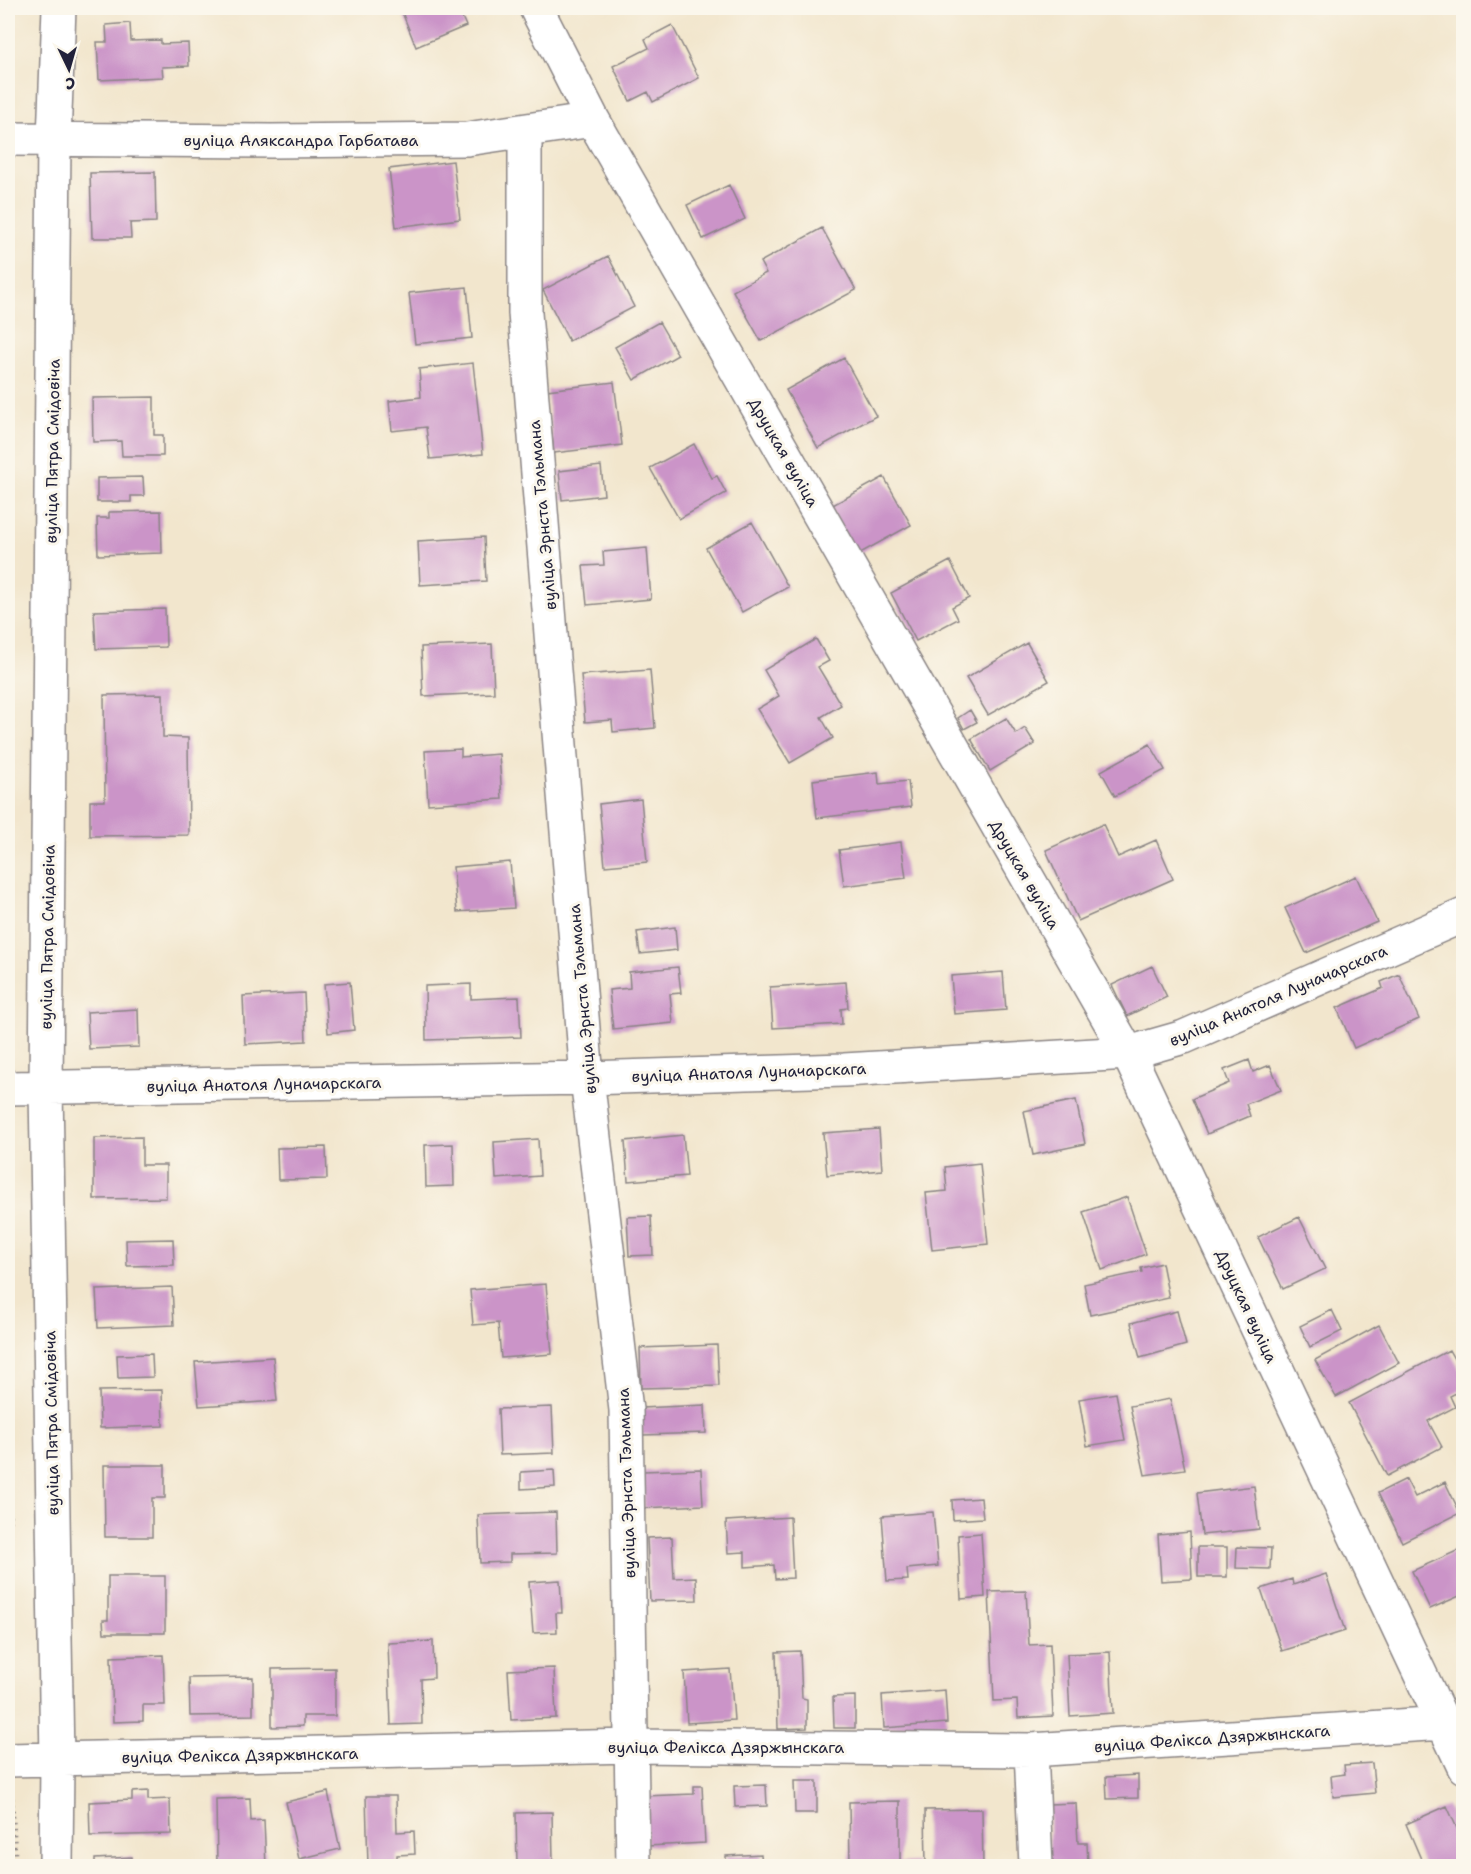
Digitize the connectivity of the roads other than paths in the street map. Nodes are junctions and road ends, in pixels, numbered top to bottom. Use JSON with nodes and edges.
{"nodes":[{"id":1,"x":59,"y":8,"type":"edge"},
{"id":2,"x":536,"y":8,"type":"edge"},
{"id":3,"x":593,"y":120,"type":"junction"},
{"id":4,"x":525,"y":132,"type":"junction"},
{"id":5,"x":8,"y":138,"type":"edge"},
{"id":6,"x":54,"y":139,"type":"junction"},
{"id":7,"x":1464,"y":915,"type":"edge"},
{"id":8,"x":1128,"y":1053,"type":"junction"},
{"id":9,"x":587,"y":1078,"type":"junction"},
{"id":10,"x":8,"y":1088,"type":"edge"},
{"id":11,"x":46,"y":1088,"type":"junction"},
{"id":12,"x":1444,"y":1723,"type":"junction"},
{"id":13,"x":9,"y":1745,"type":"edge"},
{"id":14,"x":632,"y":1746,"type":"junction"},
{"id":15,"x":1030,"y":1750,"type":"junction"},
{"id":16,"x":57,"y":1760,"type":"junction"},
{"id":17,"x":1464,"y":1767,"type":"edge"},
{"id":18,"x":56,"y":1866,"type":"edge"},
{"id":19,"x":633,"y":1866,"type":"edge"},
{"id":20,"x":1036,"y":1866,"type":"edge"}],
"edges":[{"from":1,"to":6,"type":"street","name":"вуліца Пятра Смідовіча"},
{"from":2,"to":3,"type":"street","name":"Друцкая вуліца"},
{"from":3,"to":4,"type":"street","name":"вуліца Аляксандра Гарбатава"},
{"from":3,"to":8,"type":"street","name":"Друцкая вуліца"},
{"from":4,"to":6,"type":"street","name":"вуліца Аляксандра Гарбатава"},
{"from":4,"to":9,"type":"street","name":"вуліца Эрнста Тэльмана"},
{"from":5,"to":6,"type":"street","name":"вуліца Аляксандра Гарбатава"},
{"from":6,"to":11,"type":"street","name":"вуліца Пятра Смідовіча"},
{"from":7,"to":8,"type":"street","name":"вуліца Анатоля Луначарскага"},
{"from":8,"to":9,"type":"street","name":"вуліца Анатоля Луначарскага"},
{"from":8,"to":12,"type":"street","name":"Друцкая вуліца"},
{"from":9,"to":11,"type":"street","name":"вуліца Анатоля Луначарскага"},
{"from":9,"to":14,"type":"street","name":"вуліца Эрнста Тэльмана"},
{"from":10,"to":11,"type":"street","name":"вуліца Анатоля Луначарскага"},
{"from":11,"to":16,"type":"street","name":"вуліца Пятра Смідовіча"},
{"from":12,"to":15,"type":"street","name":"вуліца Фелікса Дзяржынскага"},
{"from":12,"to":17,"type":"street","name":"Друцкая вуліца"},
{"from":13,"to":16,"type":"street","name":"вуліца Фелікса Дзяржынскага"},
{"from":14,"to":15,"type":"street","name":"вуліца Фелікса Дзяржынскага"},
{"from":14,"to":16,"type":"street","name":"вуліца Фелікса Дзяржынскага"},
{"from":14,"to":19,"type":"street","name":"вуліца Эрнста Тэльмана"},
{"from":15,"to":20,"type":"street"},
{"from":16,"to":18,"type":"street","name":"вуліца Пятра Смідовіча"}]}
